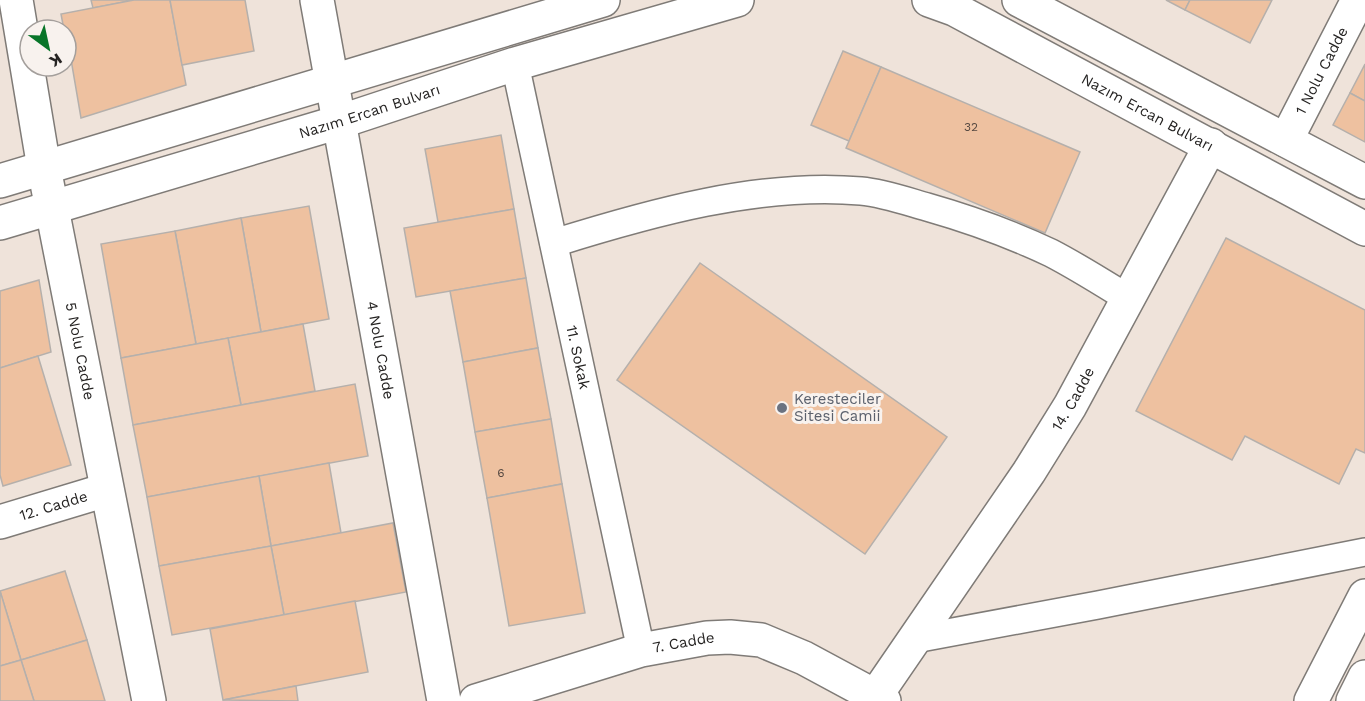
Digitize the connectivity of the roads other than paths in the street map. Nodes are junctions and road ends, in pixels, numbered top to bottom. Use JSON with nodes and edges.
{"nodes":[{"id":1,"x":16,"y":0,"type":"edge"},
{"id":2,"x":317,"y":0,"type":"edge"},
{"id":3,"x":603,"y":0,"type":"edge"},
{"id":4,"x":737,"y":0,"type":"edge"},
{"id":5,"x":929,"y":0,"type":"edge"},
{"id":6,"x":1358,"y":0,"type":"edge"},
{"id":7,"x":1028,"y":2,"type":"edge"},
{"id":8,"x":515,"y":64,"type":"junction"},
{"id":9,"x":332,"y":81,"type":"junction"},
{"id":10,"x":339,"y":122,"type":"junction"},
{"id":11,"x":1286,"y":140,"type":"junction"},
{"id":12,"x":1211,"y":145,"type":"junction"},
{"id":13,"x":44,"y":168,"type":"junction"},
{"id":14,"x":0,"y":181,"type":"edge"},
{"id":15,"x":1365,"y":182,"type":"edge"},
{"id":16,"x":52,"y":207,"type":"junction"},
{"id":17,"x":0,"y":223,"type":"edge"},
{"id":18,"x":1365,"y":229,"type":"edge"},
{"id":19,"x":554,"y":243,"type":"junction"},
{"id":20,"x":1129,"y":299,"type":"junction"},
{"id":21,"x":106,"y":490,"type":"junction"},
{"id":22,"x":0,"y":522,"type":"edge"},
{"id":23,"x":1365,"y":552,"type":"edge"},
{"id":24,"x":1365,"y":596,"type":"edge"},
{"id":25,"x":915,"y":639,"type":"junction"},
{"id":26,"x":641,"y":650,"type":"junction"},
{"id":27,"x":1365,"y":677,"type":"edge"},
{"id":28,"x":489,"y":699,"type":"edge"},
{"id":29,"x":877,"y":699,"type":"edge"},
{"id":30,"x":149,"y":701,"type":"edge"},
{"id":31,"x":444,"y":701,"type":"edge"},
{"id":32,"x":1311,"y":701,"type":"edge"},
{"id":33,"x":1353,"y":701,"type":"edge"}],
"edges":[{"from":1,"to":13,"type":"street","name":"5 Nolu Cadde"},
{"from":2,"to":9,"type":"street","name":"4 Nolu Cadde"},
{"from":3,"to":9,"type":"street"},
{"from":4,"to":8,"type":"street","name":"Nazım Ercan Bulvarı"},
{"from":5,"to":12,"type":"street","name":"Nazım Ercan Bulvarı"},
{"from":6,"to":11,"type":"street","name":"1 Nolu Cadde"},
{"from":7,"to":11,"type":"street"},
{"from":8,"to":10,"type":"street","name":"Nazım Ercan Bulvarı"},
{"from":8,"to":19,"type":"street","name":"11. Sokak"},
{"from":9,"to":10,"type":"street","name":"4 Nolu Cadde"},
{"from":9,"to":13,"type":"street"},
{"from":10,"to":16,"type":"street","name":"Nazım Ercan Bulvarı"},
{"from":10,"to":31,"type":"street","name":"4 Nolu Cadde"},
{"from":11,"to":15,"type":"street"},
{"from":12,"to":18,"type":"street","name":"Nazım Ercan Bulvarı"},
{"from":12,"to":20,"type":"street","name":"14. Cadde"},
{"from":13,"to":14,"type":"street"},
{"from":13,"to":16,"type":"street","name":"5 Nolu Cadde"},
{"from":16,"to":17,"type":"street","name":"Nazım Ercan Bulvarı"},
{"from":16,"to":21,"type":"street","name":"5 Nolu Cadde"},
{"from":19,"to":20,"type":"street"},
{"from":19,"to":26,"type":"street","name":"11. Sokak"},
{"from":20,"to":25,"type":"street","name":"14. Cadde"},
{"from":21,"to":22,"type":"street","name":"12. Cadde"},
{"from":21,"to":30,"type":"street","name":"5 Nolu Cadde"},
{"from":23,"to":25,"type":"street"},
{"from":24,"to":32,"type":"street"},
{"from":25,"to":29,"type":"street","name":"14. Cadde"},
{"from":26,"to":28,"type":"street","name":"7. Cadde"},
{"from":26,"to":29,"type":"street","name":"7. Cadde"},
{"from":27,"to":33,"type":"street"}]}
